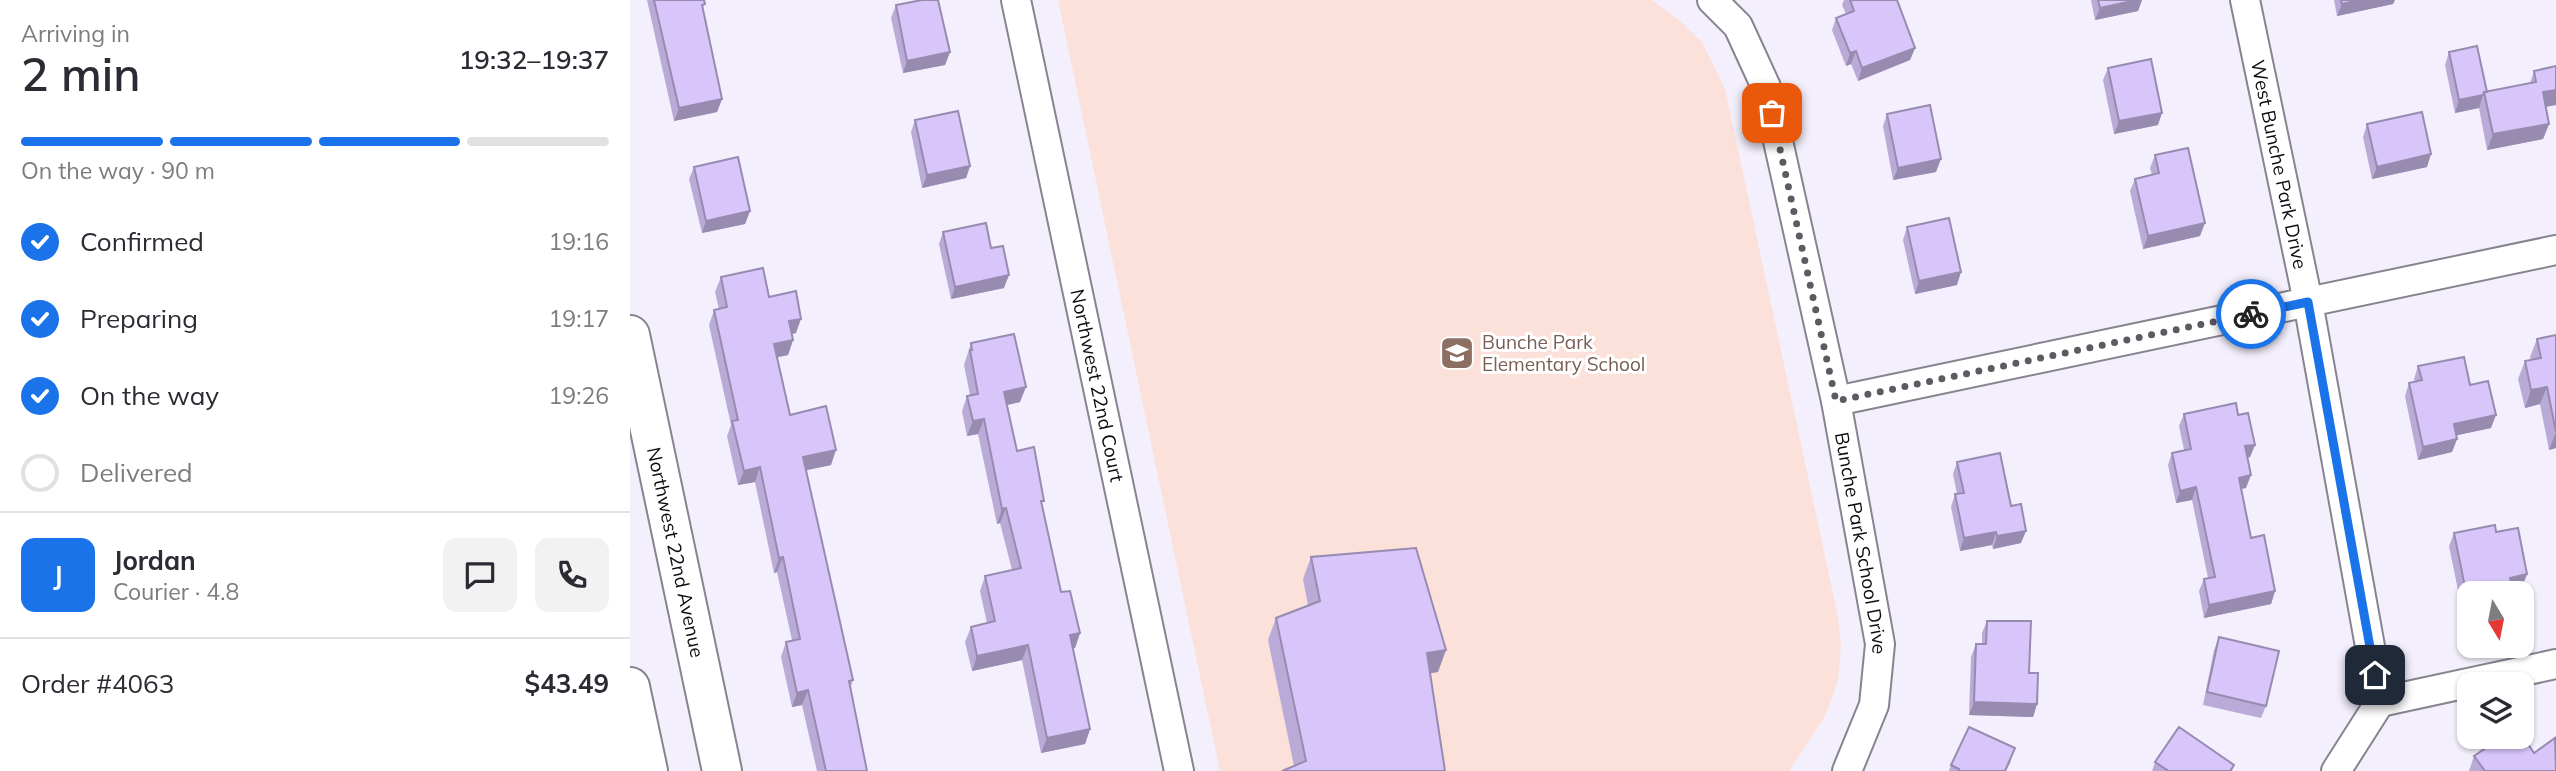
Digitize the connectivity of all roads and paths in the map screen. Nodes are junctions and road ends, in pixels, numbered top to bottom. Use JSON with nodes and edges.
{"nodes":[{"id":1,"x":1016,"y":0,"type":"edge"},
{"id":2,"x":1712,"y":0,"type":"edge"},
{"id":3,"x":2245,"y":0,"type":"edge"},
{"id":4,"x":2556,"y":250,"type":"edge"},
{"id":5,"x":2308,"y":302,"type":"junction"},
{"id":6,"x":630,"y":335,"type":"edge"},
{"id":7,"x":1836,"y":401,"type":"junction"},
{"id":8,"x":2556,"y":664,"type":"edge"},
{"id":9,"x":630,"y":687,"type":"edge"},
{"id":10,"x":2379,"y":702,"type":"junction"},
{"id":11,"x":648,"y":771,"type":"edge"},
{"id":12,"x":722,"y":771,"type":"edge"},
{"id":13,"x":1178,"y":771,"type":"edge"},
{"id":14,"x":1847,"y":771,"type":"edge"},
{"id":15,"x":2336,"y":771,"type":"edge"}],
"edges":[{"from":1,"to":13,"type":"street","name":"Northwest 22nd Court"},
{"from":2,"to":7,"type":"street","name":"Bunche Park School Drive"},
{"from":3,"to":5,"type":"street","name":"West Bunche Park Drive"},
{"from":4,"to":5,"type":"street"},
{"from":5,"to":7,"type":"street"},
{"from":5,"to":10,"type":"street","name":"West Bunche Park Drive"},
{"from":6,"to":12,"type":"main road","name":"Northwest 22nd Avenue"},
{"from":7,"to":14,"type":"street","name":"Bunche Park School Drive"},
{"from":8,"to":10,"type":"street"},
{"from":9,"to":11,"type":"main road"},
{"from":10,"to":15,"type":"street"}]}
